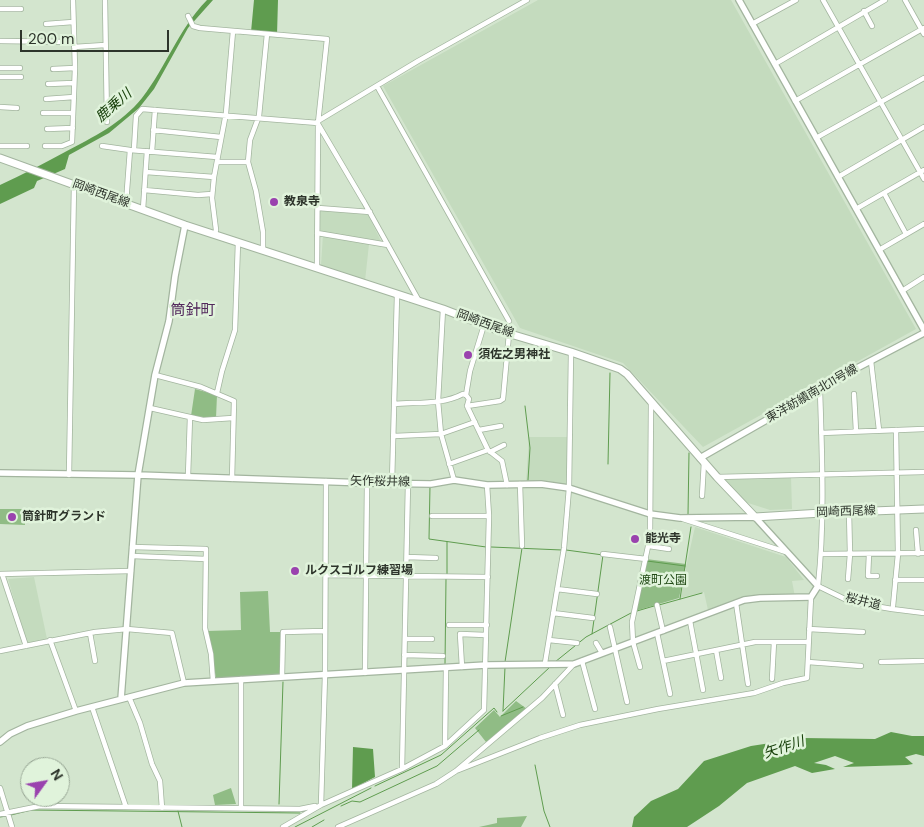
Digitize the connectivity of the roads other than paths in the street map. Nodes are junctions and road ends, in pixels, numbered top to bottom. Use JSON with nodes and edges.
{"nodes":[{"id":1,"x":73,"y":0,"type":"edge"},
{"id":2,"x":105,"y":0,"type":"edge"},
{"id":3,"x":526,"y":0,"type":"edge"},
{"id":4,"x":739,"y":0,"type":"edge"},
{"id":5,"x":796,"y":0,"type":"edge"},
{"id":6,"x":823,"y":0,"type":"edge"},
{"id":7,"x":885,"y":0,"type":"edge"},
{"id":8,"x":905,"y":0,"type":"edge"},
{"id":9,"x":0,"y":9,"type":"edge"},
{"id":10,"x":21,"y":9,"type":"dead end"},
{"id":11,"x":864,"y":11,"type":"junction"},
{"id":12,"x":188,"y":16,"type":"dead end"},
{"id":13,"x":73,"y":22,"type":"junction"},
{"id":14,"x":46,"y":24,"type":"dead end"},
{"id":15,"x":752,"y":24,"type":"junction"},
{"id":16,"x":838,"y":26,"type":"junction"},
{"id":17,"x":872,"y":26,"type":"dead end"},
{"id":18,"x":233,"y":31,"type":"junction"},
{"id":19,"x":923,"y":31,"type":"edge"},
{"id":20,"x":267,"y":34,"type":"junction"},
{"id":21,"x":0,"y":42,"type":"edge"},
{"id":22,"x":74,"y":44,"type":"junction"},
{"id":23,"x":105,"y":45,"type":"junction"},
{"id":24,"x":775,"y":64,"type":"junction"},
{"id":25,"x":859,"y":65,"type":"junction"},
{"id":26,"x":0,"y":68,"type":"edge"},
{"id":27,"x":20,"y":68,"type":"dead end"},
{"id":28,"x":75,"y":68,"type":"junction"},
{"id":29,"x":53,"y":69,"type":"dead end"},
{"id":30,"x":0,"y":77,"type":"edge"},
{"id":31,"x":20,"y":77,"type":"dead end"},
{"id":32,"x":924,"y":78,"type":"edge"},
{"id":33,"x":74,"y":83,"type":"junction"},
{"id":34,"x":48,"y":84,"type":"dead end"},
{"id":35,"x":377,"y":86,"type":"junction"},
{"id":36,"x":74,"y":97,"type":"junction"},
{"id":37,"x":46,"y":99,"type":"dead end"},
{"id":38,"x":795,"y":101,"type":"junction"},
{"id":39,"x":881,"y":102,"type":"junction"},
{"id":40,"x":0,"y":107,"type":"edge"},
{"id":41,"x":17,"y":108,"type":"dead end"},
{"id":42,"x":155,"y":110,"type":"junction"},
{"id":43,"x":43,"y":113,"type":"dead end"},
{"id":44,"x":73,"y":113,"type":"junction"},
{"id":45,"x":225,"y":116,"type":"junction"},
{"id":46,"x":257,"y":118,"type":"junction"},
{"id":47,"x":107,"y":122,"type":"dead end"},
{"id":48,"x":318,"y":123,"type":"junction"},
{"id":49,"x":924,"y":127,"type":"edge"},
{"id":50,"x":73,"y":128,"type":"junction"},
{"id":51,"x":47,"y":129,"type":"dead end"},
{"id":52,"x":153,"y":130,"type":"junction"},
{"id":53,"x":221,"y":137,"type":"junction"},
{"id":54,"x":816,"y":138,"type":"junction"},
{"id":55,"x":902,"y":140,"type":"junction"},
{"id":56,"x":0,"y":146,"type":"edge"},
{"id":57,"x":27,"y":146,"type":"dead end"},
{"id":58,"x":45,"y":146,"type":"dead end"},
{"id":59,"x":102,"y":146,"type":"dead end"},
{"id":60,"x":132,"y":150,"type":"junction"},
{"id":61,"x":149,"y":151,"type":"junction"},
{"id":62,"x":0,"y":158,"type":"edge"},
{"id":63,"x":217,"y":160,"type":"junction"},
{"id":64,"x":248,"y":162,"type":"junction"},
{"id":65,"x":922,"y":171,"type":"edge"},
{"id":66,"x":146,"y":172,"type":"junction"},
{"id":67,"x":838,"y":177,"type":"junction"},
{"id":68,"x":214,"y":178,"type":"junction"},
{"id":69,"x":924,"y":179,"type":"edge"},
{"id":70,"x":74,"y":183,"type":"junction"},
{"id":71,"x":144,"y":190,"type":"junction"},
{"id":72,"x":884,"y":193,"type":"junction"},
{"id":73,"x":212,"y":194,"type":"junction"},
{"id":74,"x":126,"y":203,"type":"junction"},
{"id":75,"x":318,"y":208,"type":"junction"},
{"id":76,"x":143,"y":209,"type":"junction"},
{"id":77,"x":856,"y":209,"type":"junction"},
{"id":78,"x":370,"y":212,"type":"junction"},
{"id":79,"x":924,"y":224,"type":"edge"},
{"id":80,"x":185,"y":225,"type":"junction"},
{"id":81,"x":317,"y":233,"type":"junction"},
{"id":82,"x":215,"y":234,"type":"junction"},
{"id":83,"x":906,"y":234,"type":"junction"},
{"id":84,"x":238,"y":242,"type":"junction"},
{"id":85,"x":388,"y":245,"type":"junction"},
{"id":86,"x":263,"y":249,"type":"junction"},
{"id":87,"x":879,"y":250,"type":"junction"},
{"id":88,"x":317,"y":268,"type":"junction"},
{"id":89,"x":924,"y":277,"type":"edge"},
{"id":90,"x":902,"y":291,"type":"junction"},
{"id":91,"x":397,"y":295,"type":"junction"},
{"id":92,"x":419,"y":302,"type":"junction"},
{"id":93,"x":443,"y":309,"type":"junction"},
{"id":94,"x":509,"y":321,"type":"dead end"},
{"id":95,"x":484,"y":325,"type":"junction"},
{"id":96,"x":924,"y":331,"type":"edge"},
{"id":97,"x":509,"y":334,"type":"junction"},
{"id":98,"x":571,"y":352,"type":"junction"},
{"id":99,"x":871,"y":361,"type":"junction"},
{"id":100,"x":155,"y":375,"type":"junction"},
{"id":101,"x":820,"y":390,"type":"junction"},
{"id":102,"x":217,"y":393,"type":"junction"},
{"id":103,"x":854,"y":394,"type":"dead end"},
{"id":104,"x":466,"y":395,"type":"junction"},
{"id":105,"x":438,"y":401,"type":"junction"},
{"id":106,"x":651,"y":401,"type":"junction"},
{"id":107,"x":394,"y":404,"type":"junction"},
{"id":108,"x":468,"y":406,"type":"junction"},
{"id":109,"x":150,"y":408,"type":"junction"},
{"id":110,"x":190,"y":417,"type":"junction"},
{"id":111,"x":233,"y":418,"type":"junction"},
{"id":112,"x":475,"y":422,"type":"junction"},
{"id":113,"x":501,"y":426,"type":"dead end"},
{"id":114,"x":924,"y":429,"type":"edge"},
{"id":115,"x":479,"y":430,"type":"junction"},
{"id":116,"x":879,"y":430,"type":"junction"},
{"id":117,"x":896,"y":430,"type":"junction"},
{"id":118,"x":856,"y":431,"type":"junction"},
{"id":119,"x":821,"y":432,"type":"junction"},
{"id":120,"x":441,"y":434,"type":"junction"},
{"id":121,"x":394,"y":436,"type":"junction"},
{"id":122,"x":504,"y":445,"type":"dead end"},
{"id":123,"x":489,"y":451,"type":"junction"},
{"id":124,"x":702,"y":460,"type":"junction"},
{"id":125,"x":449,"y":464,"type":"junction"},
{"id":126,"x":897,"y":472,"type":"junction"},
{"id":127,"x":924,"y":472,"type":"edge"},
{"id":128,"x":0,"y":473,"type":"edge"},
{"id":129,"x":69,"y":475,"type":"junction"},
{"id":130,"x":138,"y":475,"type":"junction"},
{"id":131,"x":821,"y":475,"type":"junction"},
{"id":132,"x":188,"y":476,"type":"junction"},
{"id":133,"x":717,"y":477,"type":"junction"},
{"id":134,"x":232,"y":479,"type":"junction"},
{"id":135,"x":454,"y":480,"type":"junction"},
{"id":136,"x":326,"y":481,"type":"junction"},
{"id":137,"x":392,"y":482,"type":"junction"},
{"id":138,"x":367,"y":483,"type":"junction"},
{"id":139,"x":408,"y":483,"type":"junction"},
{"id":140,"x":520,"y":484,"type":"junction"},
{"id":141,"x":487,"y":485,"type":"junction"},
{"id":142,"x":507,"y":485,"type":"junction"},
{"id":143,"x":569,"y":488,"type":"junction"},
{"id":144,"x":702,"y":496,"type":"dead end"},
{"id":145,"x":924,"y":509,"type":"edge"},
{"id":146,"x":898,"y":510,"type":"junction"},
{"id":147,"x":849,"y":512,"type":"junction"},
{"id":148,"x":822,"y":513,"type":"junction"},
{"id":149,"x":650,"y":514,"type":"junction"},
{"id":150,"x":432,"y":516,"type":"dead end"},
{"id":151,"x":489,"y":516,"type":"junction"},
{"id":152,"x":754,"y":517,"type":"junction"},
{"id":153,"x":680,"y":518,"type":"junction"},
{"id":154,"x":916,"y":530,"type":"dead end"},
{"id":155,"x":522,"y":546,"type":"dead end"},
{"id":156,"x":649,"y":546,"type":"junction"},
{"id":157,"x":132,"y":547,"type":"junction"},
{"id":158,"x":668,"y":548,"type":"dead end"},
{"id":159,"x":789,"y":553,"type":"junction"},
{"id":160,"x":603,"y":554,"type":"dead end"},
{"id":161,"x":822,"y":554,"type":"junction"},
{"id":162,"x":850,"y":554,"type":"junction"},
{"id":163,"x":869,"y":554,"type":"junction"},
{"id":164,"x":898,"y":554,"type":"junction"},
{"id":165,"x":918,"y":554,"type":"junction"},
{"id":166,"x":924,"y":554,"type":"edge"},
{"id":167,"x":132,"y":556,"type":"junction"},
{"id":168,"x":407,"y":557,"type":"junction"},
{"id":169,"x":436,"y":558,"type":"dead end"},
{"id":170,"x":206,"y":559,"type":"junction"},
{"id":171,"x":646,"y":559,"type":"junction"},
{"id":172,"x":131,"y":570,"type":"junction"},
{"id":173,"x":1,"y":574,"type":"edge"},
{"id":174,"x":326,"y":575,"type":"junction"},
{"id":175,"x":367,"y":576,"type":"junction"},
{"id":176,"x":877,"y":576,"type":"dead end"},
{"id":177,"x":406,"y":577,"type":"junction"},
{"id":178,"x":488,"y":577,"type":"junction"},
{"id":179,"x":848,"y":579,"type":"dead end"},
{"id":180,"x":895,"y":580,"type":"junction"},
{"id":181,"x":924,"y":580,"type":"edge"},
{"id":182,"x":818,"y":586,"type":"junction"},
{"id":183,"x":557,"y":590,"type":"junction"},
{"id":184,"x":597,"y":594,"type":"dead end"},
{"id":185,"x":811,"y":597,"type":"junction"},
{"id":186,"x":736,"y":603,"type":"junction"},
{"id":187,"x":657,"y":605,"type":"dead end"},
{"id":188,"x":893,"y":606,"type":"dead end"},
{"id":189,"x":553,"y":613,"type":"junction"},
{"id":190,"x":924,"y":613,"type":"edge"},
{"id":191,"x":593,"y":618,"type":"dead end"},
{"id":192,"x":690,"y":621,"type":"junction"},
{"id":193,"x":449,"y":625,"type":"dead end"},
{"id":194,"x":487,"y":626,"type":"junction"},
{"id":195,"x":610,"y":627,"type":"dead end"},
{"id":196,"x":127,"y":629,"type":"junction"},
{"id":197,"x":809,"y":629,"type":"junction"},
{"id":198,"x":664,"y":630,"type":"junction"},
{"id":199,"x":324,"y":632,"type":"junction"},
{"id":200,"x":864,"y":632,"type":"dead end"},
{"id":201,"x":90,"y":633,"type":"junction"},
{"id":202,"x":657,"y":633,"type":"junction"},
{"id":203,"x":486,"y":635,"type":"junction"},
{"id":204,"x":405,"y":639,"type":"junction"},
{"id":205,"x":432,"y":639,"type":"dead end"},
{"id":206,"x":50,"y":640,"type":"junction"},
{"id":207,"x":549,"y":640,"type":"junction"},
{"id":208,"x":633,"y":642,"type":"junction"},
{"id":209,"x":774,"y":642,"type":"junction"},
{"id":210,"x":809,"y":642,"type":"junction"},
{"id":211,"x":577,"y":643,"type":"dead end"},
{"id":212,"x":596,"y":644,"type":"dead end"},
{"id":213,"x":742,"y":645,"type":"junction"},
{"id":214,"x":26,"y":646,"type":"junction"},
{"id":215,"x":615,"y":649,"type":"junction"},
{"id":216,"x":716,"y":650,"type":"junction"},
{"id":217,"x":0,"y":651,"type":"edge"},
{"id":218,"x":602,"y":653,"type":"junction"},
{"id":219,"x":696,"y":654,"type":"junction"},
{"id":220,"x":404,"y":656,"type":"junction"},
{"id":221,"x":443,"y":656,"type":"dead end"},
{"id":222,"x":95,"y":661,"type":"dead end"},
{"id":223,"x":582,"y":661,"type":"junction"},
{"id":224,"x":664,"y":661,"type":"junction"},
{"id":225,"x":924,"y":661,"type":"edge"},
{"id":226,"x":808,"y":662,"type":"junction"},
{"id":227,"x":880,"y":662,"type":"dead end"},
{"id":228,"x":545,"y":663,"type":"junction"},
{"id":229,"x":574,"y":664,"type":"junction"},
{"id":230,"x":486,"y":665,"type":"junction"},
{"id":231,"x":861,"y":666,"type":"dead end"},
{"id":232,"x":462,"y":667,"type":"junction"},
{"id":233,"x":640,"y":667,"type":"dead end"},
{"id":234,"x":446,"y":668,"type":"junction"},
{"id":235,"x":404,"y":671,"type":"junction"},
{"id":236,"x":365,"y":673,"type":"junction"},
{"id":237,"x":325,"y":675,"type":"junction"},
{"id":238,"x":282,"y":677,"type":"junction"},
{"id":239,"x":721,"y":678,"type":"dead end"},
{"id":240,"x":241,"y":679,"type":"junction"},
{"id":241,"x":772,"y":679,"type":"dead end"},
{"id":242,"x":213,"y":681,"type":"junction"},
{"id":243,"x":184,"y":683,"type":"junction"},
{"id":244,"x":554,"y":684,"type":"junction"},
{"id":245,"x":748,"y":684,"type":"dead end"},
{"id":246,"x":703,"y":690,"type":"dead end"},
{"id":247,"x":670,"y":694,"type":"dead end"},
{"id":248,"x":128,"y":697,"type":"junction"},
{"id":249,"x":121,"y":699,"type":"junction"},
{"id":250,"x":627,"y":702,"type":"dead end"},
{"id":251,"x":92,"y":707,"type":"junction"},
{"id":252,"x":595,"y":709,"type":"dead end"},
{"id":253,"x":76,"y":711,"type":"junction"},
{"id":254,"x":563,"y":715,"type":"dead end"},
{"id":255,"x":0,"y":742,"type":"edge"},
{"id":256,"x":445,"y":746,"type":"junction"},
{"id":257,"x":402,"y":768,"type":"junction"},
{"id":258,"x":456,"y":771,"type":"junction"},
{"id":259,"x":0,"y":788,"type":"edge"},
{"id":260,"x":321,"y":805,"type":"junction"},
{"id":261,"x":126,"y":807,"type":"junction"},
{"id":262,"x":162,"y":808,"type":"junction"},
{"id":263,"x":240,"y":808,"type":"junction"},
{"id":264,"x":9,"y":812,"type":"junction"},
{"id":265,"x":0,"y":814,"type":"edge"},
{"id":266,"x":12,"y":827,"type":"edge"},
{"id":267,"x":283,"y":827,"type":"edge"},
{"id":268,"x":338,"y":827,"type":"edge"}],
"edges":[{"from":1,"to":13,"type":"street"},
{"from":2,"to":23,"type":"street"},
{"from":3,"to":35,"type":"street"},
{"from":4,"to":15,"type":"street"},
{"from":5,"to":15,"type":"street"},
{"from":6,"to":16,"type":"street"},
{"from":7,"to":11,"type":"street"},
{"from":8,"to":19,"type":"street"},
{"from":9,"to":10,"type":"street"},
{"from":11,"to":16,"type":"street"},
{"from":11,"to":17,"type":"street"},
{"from":12,"to":18,"type":"street"},
{"from":13,"to":14,"type":"street"},
{"from":13,"to":22,"type":"street"},
{"from":15,"to":24,"type":"street"},
{"from":16,"to":24,"type":"street"},
{"from":16,"to":25,"type":"street"},
{"from":18,"to":20,"type":"street"},
{"from":18,"to":45,"type":"street"},
{"from":19,"to":25,"type":"street"},
{"from":20,"to":46,"type":"street"},
{"from":20,"to":48,"type":"street"},
{"from":21,"to":22,"type":"street"},
{"from":22,"to":23,"type":"street"},
{"from":22,"to":28,"type":"street"},
{"from":23,"to":47,"type":"street"},
{"from":24,"to":38,"type":"street"},
{"from":25,"to":38,"type":"street"},
{"from":25,"to":39,"type":"street"},
{"from":26,"to":27,"type":"street"},
{"from":28,"to":29,"type":"street"},
{"from":28,"to":33,"type":"street"},
{"from":30,"to":31,"type":"street"},
{"from":32,"to":39,"type":"street"},
{"from":33,"to":34,"type":"street"},
{"from":33,"to":36,"type":"street"},
{"from":35,"to":48,"type":"street"},
{"from":35,"to":94,"type":"street"},
{"from":36,"to":37,"type":"street"},
{"from":36,"to":44,"type":"street"},
{"from":38,"to":54,"type":"street"},
{"from":39,"to":54,"type":"street"},
{"from":39,"to":55,"type":"street"},
{"from":40,"to":41,"type":"street"},
{"from":42,"to":45,"type":"street"},
{"from":42,"to":52,"type":"street"},
{"from":42,"to":60,"type":"street"},
{"from":43,"to":44,"type":"street"},
{"from":44,"to":50,"type":"street"},
{"from":45,"to":46,"type":"street"},
{"from":45,"to":53,"type":"street"},
{"from":46,"to":48,"type":"street"},
{"from":46,"to":64,"type":"street"},
{"from":48,"to":75,"type":"street"},
{"from":48,"to":78,"type":"street"},
{"from":49,"to":55,"type":"street"},
{"from":50,"to":51,"type":"street"},
{"from":50,"to":58,"type":"street"},
{"from":52,"to":53,"type":"street"},
{"from":52,"to":61,"type":"street"},
{"from":53,"to":63,"type":"street"},
{"from":54,"to":67,"type":"street"},
{"from":55,"to":65,"type":"street"},
{"from":55,"to":67,"type":"street"},
{"from":56,"to":57,"type":"street"},
{"from":59,"to":60,"type":"street"},
{"from":60,"to":61,"type":"street"},
{"from":60,"to":74,"type":"street"},
{"from":61,"to":63,"type":"street"},
{"from":61,"to":66,"type":"street"},
{"from":62,"to":70,"type":"main road","name":"岡崎西尾線"},
{"from":63,"to":64,"type":"street"},
{"from":63,"to":68,"type":"street"},
{"from":64,"to":86,"type":"street"},
{"from":65,"to":69,"type":"street"},
{"from":65,"to":72,"type":"street"},
{"from":66,"to":68,"type":"street"},
{"from":66,"to":71,"type":"street"},
{"from":67,"to":77,"type":"street"},
{"from":68,"to":73,"type":"street"},
{"from":70,"to":74,"type":"main road","name":"岡崎西尾線"},
{"from":70,"to":129,"type":"street"},
{"from":71,"to":73,"type":"street"},
{"from":71,"to":76,"type":"street"},
{"from":72,"to":77,"type":"street"},
{"from":72,"to":83,"type":"street"},
{"from":73,"to":82,"type":"street"},
{"from":74,"to":76,"type":"main road","name":"岡崎西尾線"},
{"from":75,"to":78,"type":"street"},
{"from":75,"to":81,"type":"street"},
{"from":76,"to":80,"type":"main road","name":"岡崎西尾線"},
{"from":77,"to":87,"type":"street"},
{"from":78,"to":85,"type":"street"},
{"from":79,"to":83,"type":"street"},
{"from":80,"to":82,"type":"main road","name":"岡崎西尾線"},
{"from":80,"to":100,"type":"street"},
{"from":81,"to":85,"type":"street"},
{"from":81,"to":88,"type":"street"},
{"from":82,"to":84,"type":"main road","name":"岡崎西尾線"},
{"from":83,"to":87,"type":"street"},
{"from":84,"to":86,"type":"main road","name":"岡崎西尾線"},
{"from":84,"to":102,"type":"street"},
{"from":85,"to":92,"type":"street"},
{"from":86,"to":88,"type":"main road","name":"岡崎西尾線"},
{"from":87,"to":90,"type":"street"},
{"from":88,"to":91,"type":"main road","name":"岡崎西尾線"},
{"from":89,"to":90,"type":"street"},
{"from":90,"to":96,"type":"street"},
{"from":91,"to":92,"type":"main road","name":"岡崎西尾線"},
{"from":91,"to":107,"type":"street"},
{"from":92,"to":93,"type":"main road","name":"岡崎西尾線"},
{"from":93,"to":95,"type":"main road","name":"岡崎西尾線"},
{"from":93,"to":105,"type":"street"},
{"from":95,"to":97,"type":"main road","name":"岡崎西尾線"},
{"from":95,"to":104,"type":"street"},
{"from":96,"to":99,"type":"street","name":"東洋紡績南北11号線"},
{"from":97,"to":98,"type":"main road","name":"岡崎西尾線"},
{"from":97,"to":108,"type":"street"},
{"from":98,"to":106,"type":"main road","name":"岡崎西尾線"},
{"from":98,"to":143,"type":"street"},
{"from":99,"to":101,"type":"street","name":"東洋紡績南北11号線"},
{"from":99,"to":116,"type":"street"},
{"from":100,"to":102,"type":"street"},
{"from":100,"to":109,"type":"street"},
{"from":101,"to":119,"type":"street"},
{"from":101,"to":124,"type":"street","name":"東洋紡績南北11号線"},
{"from":102,"to":111,"type":"street"},
{"from":103,"to":118,"type":"street"},
{"from":104,"to":105,"type":"street"},
{"from":104,"to":108,"type":"street"},
{"from":105,"to":107,"type":"street"},
{"from":105,"to":120,"type":"street"},
{"from":106,"to":124,"type":"main road","name":"岡崎西尾線"},
{"from":106,"to":149,"type":"street"},
{"from":107,"to":121,"type":"street"},
{"from":108,"to":112,"type":"street"},
{"from":109,"to":110,"type":"street"},
{"from":109,"to":130,"type":"street"},
{"from":110,"to":111,"type":"street"},
{"from":110,"to":132,"type":"street"},
{"from":111,"to":134,"type":"street"},
{"from":112,"to":115,"type":"street"},
{"from":112,"to":120,"type":"street"},
{"from":113,"to":115,"type":"street"},
{"from":114,"to":117,"type":"street"},
{"from":115,"to":123,"type":"street"},
{"from":116,"to":117,"type":"street"},
{"from":116,"to":118,"type":"street"},
{"from":117,"to":126,"type":"street"},
{"from":118,"to":119,"type":"street"},
{"from":119,"to":131,"type":"street"},
{"from":120,"to":121,"type":"street"},
{"from":120,"to":125,"type":"street"},
{"from":121,"to":137,"type":"street"},
{"from":122,"to":123,"type":"street"},
{"from":123,"to":125,"type":"street"},
{"from":123,"to":142,"type":"street"},
{"from":124,"to":133,"type":"main road","name":"岡崎西尾線"},
{"from":124,"to":144,"type":"street"},
{"from":125,"to":135,"type":"street"},
{"from":126,"to":127,"type":"street"},
{"from":126,"to":131,"type":"street"},
{"from":126,"to":146,"type":"street"},
{"from":128,"to":129,"type":"street","name":"矢作桜井線"},
{"from":129,"to":130,"type":"street","name":"矢作桜井線"},
{"from":130,"to":132,"type":"street","name":"矢作桜井線"},
{"from":130,"to":157,"type":"street"},
{"from":131,"to":133,"type":"street"},
{"from":131,"to":148,"type":"street"},
{"from":132,"to":134,"type":"street","name":"矢作桜井線"},
{"from":133,"to":152,"type":"main road","name":"岡崎西尾線"},
{"from":134,"to":136,"type":"street","name":"矢作桜井線"},
{"from":135,"to":139,"type":"street","name":"矢作桜井線"},
{"from":135,"to":141,"type":"street","name":"矢作桜井線"},
{"from":136,"to":138,"type":"street","name":"矢作桜井線"},
{"from":136,"to":174,"type":"street"},
{"from":137,"to":138,"type":"street","name":"矢作桜井線"},
{"from":137,"to":139,"type":"street","name":"矢作桜井線"},
{"from":138,"to":175,"type":"street"},
{"from":139,"to":168,"type":"street"},
{"from":140,"to":142,"type":"street","name":"矢作桜井線"},
{"from":140,"to":143,"type":"street","name":"矢作桜井線"},
{"from":140,"to":155,"type":"street"},
{"from":141,"to":142,"type":"street","name":"矢作桜井線"},
{"from":141,"to":151,"type":"street"},
{"from":143,"to":149,"type":"street","name":"矢作桜井線"},
{"from":143,"to":183,"type":"street"},
{"from":145,"to":146,"type":"main road","name":"岡崎西尾線"},
{"from":146,"to":147,"type":"main road","name":"岡崎西尾線"},
{"from":146,"to":164,"type":"street"},
{"from":147,"to":148,"type":"main road","name":"岡崎西尾線"},
{"from":147,"to":162,"type":"street"},
{"from":148,"to":152,"type":"main road","name":"岡崎西尾線"},
{"from":148,"to":161,"type":"street"},
{"from":149,"to":153,"type":"street","name":"矢作桜井線"},
{"from":149,"to":156,"type":"street"},
{"from":150,"to":151,"type":"street"},
{"from":151,"to":178,"type":"street"},
{"from":152,"to":153,"type":"street","name":"矢作桜井線"},
{"from":152,"to":159,"type":"street","name":"桜井道"},
{"from":153,"to":159,"type":"street"},
{"from":154,"to":165,"type":"street"},
{"from":156,"to":158,"type":"street"},
{"from":156,"to":171,"type":"street"},
{"from":157,"to":167,"type":"street"},
{"from":157,"to":170,"type":"street"},
{"from":159,"to":182,"type":"street","name":"桜井道"},
{"from":160,"to":171,"type":"street"},
{"from":161,"to":162,"type":"street"},
{"from":161,"to":182,"type":"street"},
{"from":162,"to":163,"type":"street"},
{"from":162,"to":179,"type":"street"},
{"from":163,"to":164,"type":"street"},
{"from":163,"to":176,"type":"street"},
{"from":164,"to":165,"type":"street"},
{"from":164,"to":180,"type":"street"},
{"from":165,"to":166,"type":"street"},
{"from":167,"to":170,"type":"street"},
{"from":167,"to":172,"type":"street"},
{"from":168,"to":169,"type":"street"},
{"from":168,"to":177,"type":"street"},
{"from":170,"to":242,"type":"street"},
{"from":171,"to":208,"type":"street"},
{"from":172,"to":173,"type":"street"},
{"from":172,"to":196,"type":"street"},
{"from":173,"to":214,"type":"street"},
{"from":174,"to":175,"type":"street"},
{"from":174,"to":199,"type":"street"},
{"from":175,"to":177,"type":"street"},
{"from":175,"to":236,"type":"street"},
{"from":177,"to":178,"type":"street"},
{"from":177,"to":204,"type":"street"},
{"from":178,"to":194,"type":"street"},
{"from":180,"to":181,"type":"street"},
{"from":180,"to":188,"type":"street"},
{"from":182,"to":185,"type":"street"},
{"from":182,"to":190,"type":"street","name":"桜井道"},
{"from":183,"to":184,"type":"street"},
{"from":183,"to":189,"type":"street"},
{"from":185,"to":186,"type":"street"},
{"from":185,"to":197,"type":"street"},
{"from":186,"to":192,"type":"street"},
{"from":186,"to":213,"type":"street"},
{"from":187,"to":198,"type":"street"},
{"from":189,"to":191,"type":"street"},
{"from":189,"to":207,"type":"street"},
{"from":192,"to":198,"type":"street"},
{"from":192,"to":219,"type":"street"},
{"from":193,"to":194,"type":"street"},
{"from":194,"to":203,"type":"street"},
{"from":195,"to":215,"type":"street"},
{"from":196,"to":201,"type":"street"},
{"from":196,"to":243,"type":"street"},
{"from":196,"to":249,"type":"street"},
{"from":197,"to":200,"type":"street"},
{"from":197,"to":210,"type":"street"},
{"from":198,"to":202,"type":"street"},
{"from":199,"to":237,"type":"street"},
{"from":199,"to":238,"type":"street"},
{"from":201,"to":206,"type":"street"},
{"from":201,"to":222,"type":"street"},
{"from":202,"to":208,"type":"street"},
{"from":202,"to":224,"type":"street"},
{"from":203,"to":230,"type":"street"},
{"from":203,"to":232,"type":"street"},
{"from":204,"to":205,"type":"street"},
{"from":204,"to":220,"type":"street"},
{"from":206,"to":214,"type":"street"},
{"from":206,"to":253,"type":"street"},
{"from":207,"to":211,"type":"street"},
{"from":207,"to":228,"type":"street"},
{"from":208,"to":215,"type":"street"},
{"from":208,"to":233,"type":"street"},
{"from":209,"to":210,"type":"street"},
{"from":209,"to":213,"type":"street"},
{"from":209,"to":241,"type":"street"},
{"from":210,"to":226,"type":"street"},
{"from":212,"to":218,"type":"street"},
{"from":213,"to":216,"type":"street"},
{"from":213,"to":245,"type":"street"},
{"from":214,"to":217,"type":"street"},
{"from":215,"to":218,"type":"street"},
{"from":215,"to":250,"type":"street"},
{"from":216,"to":219,"type":"street"},
{"from":216,"to":239,"type":"street"},
{"from":218,"to":223,"type":"street"},
{"from":219,"to":224,"type":"street"},
{"from":219,"to":246,"type":"street"},
{"from":220,"to":221,"type":"street"},
{"from":220,"to":235,"type":"street"},
{"from":223,"to":229,"type":"street"},
{"from":223,"to":252,"type":"street"},
{"from":224,"to":247,"type":"street"},
{"from":225,"to":227,"type":"street"},
{"from":226,"to":231,"type":"street"},
{"from":226,"to":258,"type":"street"},
{"from":228,"to":229,"type":"street"},
{"from":228,"to":230,"type":"street"},
{"from":229,"to":244,"type":"street"},
{"from":230,"to":232,"type":"street"},
{"from":230,"to":256,"type":"street"},
{"from":232,"to":234,"type":"street"},
{"from":234,"to":235,"type":"street"},
{"from":234,"to":256,"type":"street"},
{"from":235,"to":236,"type":"street"},
{"from":235,"to":257,"type":"street"},
{"from":236,"to":237,"type":"street"},
{"from":237,"to":238,"type":"street"},
{"from":237,"to":260,"type":"street"},
{"from":238,"to":240,"type":"street"},
{"from":240,"to":242,"type":"street"},
{"from":240,"to":263,"type":"street"},
{"from":242,"to":243,"type":"street"},
{"from":243,"to":248,"type":"street"},
{"from":244,"to":254,"type":"street"},
{"from":244,"to":258,"type":"street"},
{"from":248,"to":249,"type":"street"},
{"from":248,"to":262,"type":"street"},
{"from":249,"to":251,"type":"street"},
{"from":251,"to":253,"type":"street"},
{"from":251,"to":261,"type":"street"},
{"from":253,"to":255,"type":"street"},
{"from":256,"to":257,"type":"street"},
{"from":257,"to":260,"type":"street"},
{"from":258,"to":268,"type":"street"},
{"from":259,"to":264,"type":"street"},
{"from":260,"to":263,"type":"street"},
{"from":260,"to":267,"type":"street"},
{"from":261,"to":262,"type":"street"},
{"from":261,"to":264,"type":"street"},
{"from":262,"to":263,"type":"street"},
{"from":264,"to":265,"type":"street"},
{"from":264,"to":266,"type":"street"}]}
